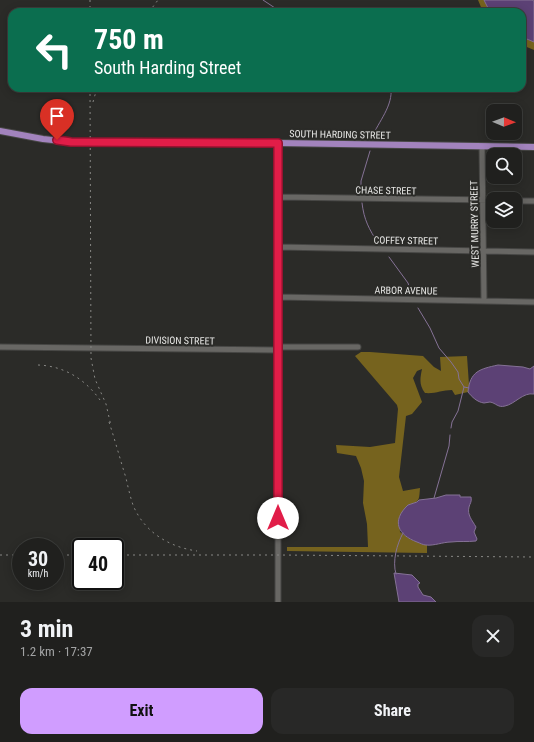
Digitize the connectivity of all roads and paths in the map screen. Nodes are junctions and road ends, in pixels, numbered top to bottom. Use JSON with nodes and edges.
{"nodes":[{"id":1,"x":0,"y":132,"type":"edge"},
{"id":2,"x":278,"y":143,"type":"junction"},
{"id":3,"x":482,"y":146,"type":"junction"},
{"id":4,"x":534,"y":147,"type":"edge"},
{"id":5,"x":278,"y":197,"type":"junction"},
{"id":6,"x":483,"y":200,"type":"junction"},
{"id":7,"x":522,"y":201,"type":"edge"},
{"id":8,"x":534,"y":201,"type":"edge"},
{"id":9,"x":278,"y":247,"type":"junction"},
{"id":10,"x":483,"y":251,"type":"junction"},
{"id":11,"x":534,"y":252,"type":"edge"},
{"id":12,"x":278,"y":297,"type":"junction"},
{"id":13,"x":484,"y":301,"type":"junction"},
{"id":14,"x":534,"y":302,"type":"edge"},
{"id":15,"x":358,"y":347,"type":"dead end"},
{"id":16,"x":0,"y":348,"type":"edge"},
{"id":17,"x":278,"y":350,"type":"junction"},
{"id":18,"x":278,"y":602,"type":"edge"}],
"edges":[{"from":1,"to":2,"type":"main road","name":"SOUTH HARDING STREET"},
{"from":2,"to":3,"type":"main road","name":"SOUTH HARDING STREET"},
{"from":2,"to":5,"type":"street"},
{"from":3,"to":4,"type":"main road","name":"SOUTH HARDING STREET"},
{"from":3,"to":6,"type":"street","name":"WEST MURRY STREET"},
{"from":5,"to":6,"type":"street","name":"CHASE STREET"},
{"from":5,"to":9,"type":"street"},
{"from":6,"to":10,"type":"street","name":"WEST MURRY STREET"},
{"from":7,"to":8,"type":"street"},
{"from":9,"to":10,"type":"street","name":"COFFEY STREET"},
{"from":9,"to":12,"type":"street"},
{"from":10,"to":11,"type":"street","name":"COFFEY STREET"},
{"from":10,"to":13,"type":"street","name":"WEST MURRY STREET"},
{"from":12,"to":13,"type":"street","name":"ARBOR AVENUE"},
{"from":12,"to":17,"type":"street"},
{"from":13,"to":14,"type":"street","name":"ARBOR AVENUE"},
{"from":15,"to":17,"type":"street","name":"DIVISION STREET"},
{"from":16,"to":17,"type":"street","name":"DIVISION STREET"},
{"from":17,"to":18,"type":"street"}]}
